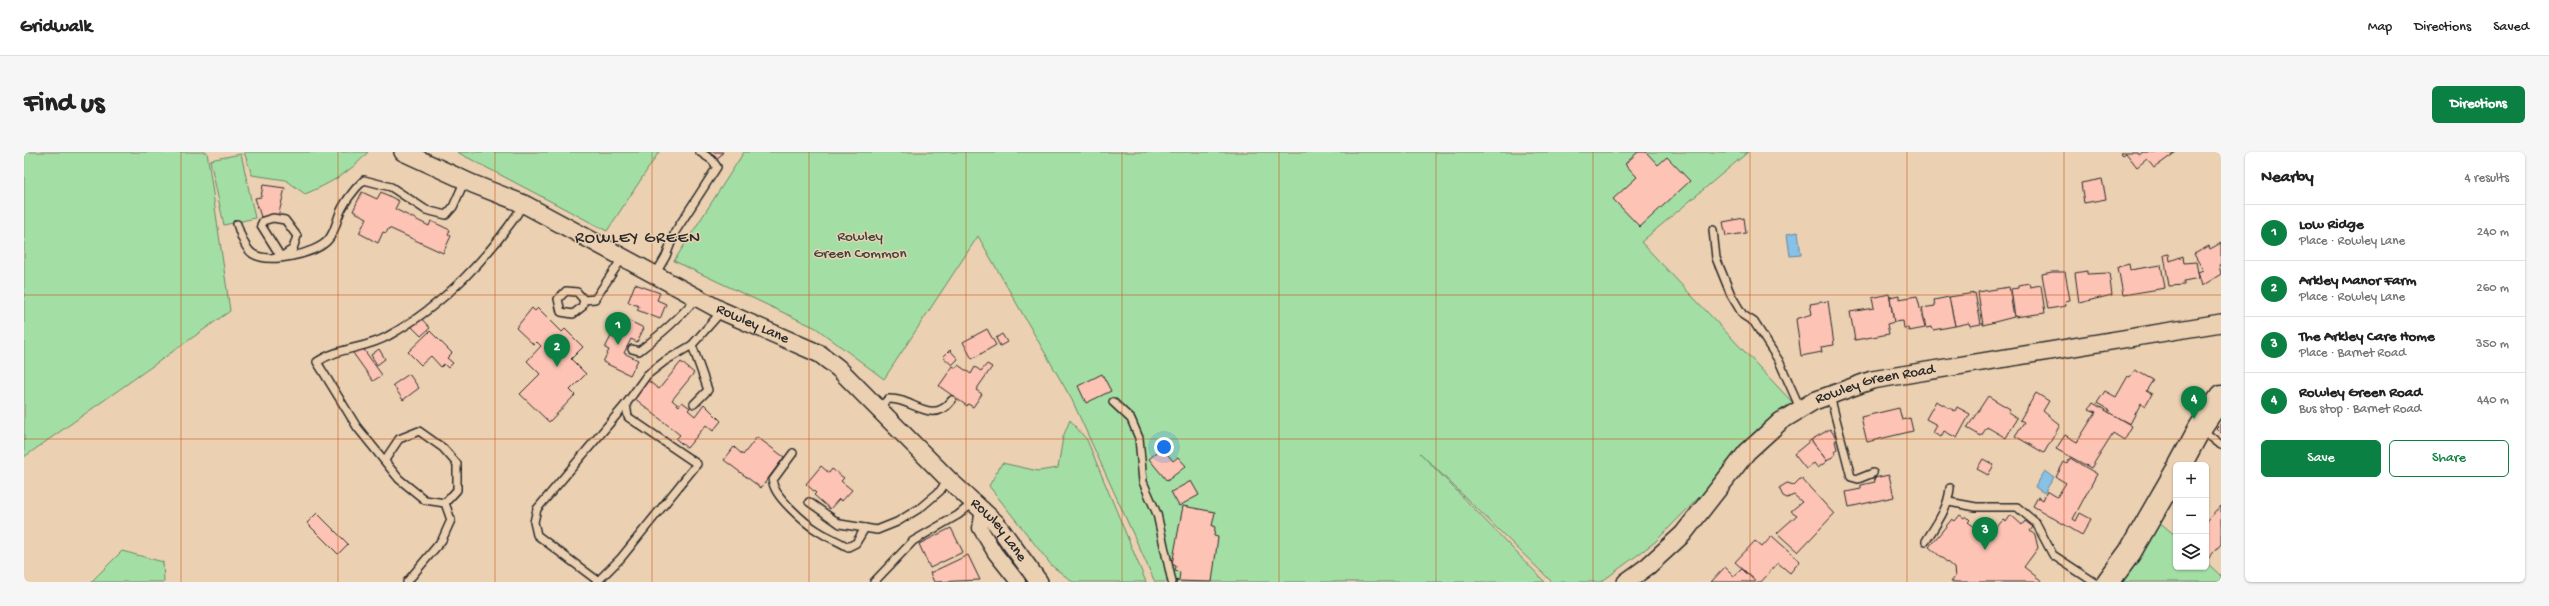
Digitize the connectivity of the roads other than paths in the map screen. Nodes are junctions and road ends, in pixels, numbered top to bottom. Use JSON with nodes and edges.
{"nodes":[{"id":1,"x":403,"y":152,"type":"edge"},
{"id":2,"x":700,"y":152,"type":"edge"},
{"id":3,"x":465,"y":180,"type":"junction"},
{"id":4,"x":524,"y":204,"type":"junction"},
{"id":5,"x":237,"y":224,"type":"dead end"},
{"id":6,"x":1713,"y":230,"type":"dead end"},
{"id":7,"x":282,"y":257,"type":"junction"},
{"id":8,"x":623,"y":257,"type":"junction"},
{"id":9,"x":655,"y":275,"type":"junction"},
{"id":10,"x":697,"y":297,"type":"junction"},
{"id":11,"x":584,"y":300,"type":"dead end"},
{"id":12,"x":722,"y":311,"type":"junction"},
{"id":13,"x":2221,"y":323,"type":"edge"},
{"id":14,"x":692,"y":345,"type":"junction"},
{"id":15,"x":632,"y":349,"type":"dead end"},
{"id":16,"x":1829,"y":395,"type":"junction"},
{"id":17,"x":2221,"y":397,"type":"edge"},
{"id":18,"x":952,"y":400,"type":"dead end"},
{"id":19,"x":1113,"y":402,"type":"dead end"},
{"id":20,"x":626,"y":404,"type":"junction"},
{"id":21,"x":694,"y":404,"type":"dead end"},
{"id":22,"x":1800,"y":408,"type":"junction"},
{"id":23,"x":878,"y":409,"type":"junction"},
{"id":24,"x":2200,"y":428,"type":"junction"},
{"id":25,"x":2221,"y":445,"type":"edge"},
{"id":26,"x":793,"y":453,"type":"dead end"},
{"id":27,"x":385,"y":460,"type":"junction"},
{"id":28,"x":2182,"y":462,"type":"edge"},
{"id":29,"x":1873,"y":473,"type":"dead end"},
{"id":30,"x":2173,"y":477,"type":"edge"},
{"id":31,"x":948,"y":479,"type":"junction"},
{"id":32,"x":1950,"y":488,"type":"dead end"},
{"id":33,"x":810,"y":502,"type":"dead end"},
{"id":34,"x":1949,"y":502,"type":"junction"},
{"id":35,"x":445,"y":503,"type":"junction"},
{"id":36,"x":979,"y":505,"type":"junction"},
{"id":37,"x":865,"y":528,"type":"junction"},
{"id":38,"x":1926,"y":541,"type":"dead end"},
{"id":39,"x":598,"y":581,"type":"edge"},
{"id":40,"x":407,"y":582,"type":"edge"},
{"id":41,"x":874,"y":582,"type":"edge"},
{"id":42,"x":1018,"y":582,"type":"edge"},
{"id":43,"x":1039,"y":582,"type":"edge"},
{"id":44,"x":1172,"y":582,"type":"edge"},
{"id":45,"x":1626,"y":582,"type":"edge"},
{"id":46,"x":2094,"y":582,"type":"edge"},
{"id":47,"x":2108,"y":582,"type":"edge"}],
"edges":[{"from":1,"to":3,"type":"street","name":"Rowley Lane"},
{"from":2,"to":9,"type":"lane"},
{"from":3,"to":4,"type":"street","name":"Rowley Lane"},
{"from":3,"to":7,"type":"lane"},
{"from":4,"to":8,"type":"street","name":"Rowley Lane"},
{"from":4,"to":27,"type":"lane"},
{"from":5,"to":7,"type":"lane"},
{"from":6,"to":22,"type":"lane"},
{"from":7,"to":7,"type":"lane"},
{"from":8,"to":9,"type":"street","name":"Rowley Lane"},
{"from":8,"to":11,"type":"lane"},
{"from":9,"to":10,"type":"street","name":"Rowley Lane"},
{"from":10,"to":12,"type":"street","name":"Rowley Lane"},
{"from":10,"to":15,"type":"lane"},
{"from":12,"to":14,"type":"lane"},
{"from":12,"to":23,"type":"street","name":"Rowley Lane"},
{"from":13,"to":16,"type":"street","name":"Rowley Green Road"},
{"from":14,"to":20,"type":"lane"},
{"from":14,"to":21,"type":"lane"},
{"from":16,"to":22,"type":"street","name":"Rowley Green Road"},
{"from":16,"to":29,"type":"lane"},
{"from":17,"to":24,"type":"main road"},
{"from":18,"to":23,"type":"lane"},
{"from":19,"to":44,"type":"lane"},
{"from":20,"to":39,"type":"lane"},
{"from":20,"to":39,"type":"lane"},
{"from":22,"to":45,"type":"street","name":"Rowley Green Road"},
{"from":23,"to":31,"type":"street","name":"Rowley Lane"},
{"from":24,"to":25,"type":"lane"},
{"from":24,"to":28,"type":"main road"},
{"from":26,"to":37,"type":"lane"},
{"from":27,"to":35,"type":"lane"},
{"from":27,"to":35,"type":"lane"},
{"from":30,"to":47,"type":"main road"},
{"from":31,"to":36,"type":"street","name":"Rowley Lane"},
{"from":31,"to":37,"type":"lane"},
{"from":32,"to":34,"type":"lane"},
{"from":33,"to":37,"type":"lane"},
{"from":34,"to":38,"type":"lane"},
{"from":34,"to":46,"type":"lane"},
{"from":35,"to":40,"type":"lane"},
{"from":36,"to":41,"type":"lane"},
{"from":36,"to":42,"type":"street"},
{"from":36,"to":43,"type":"street","name":"Rowley Lane"}]}
